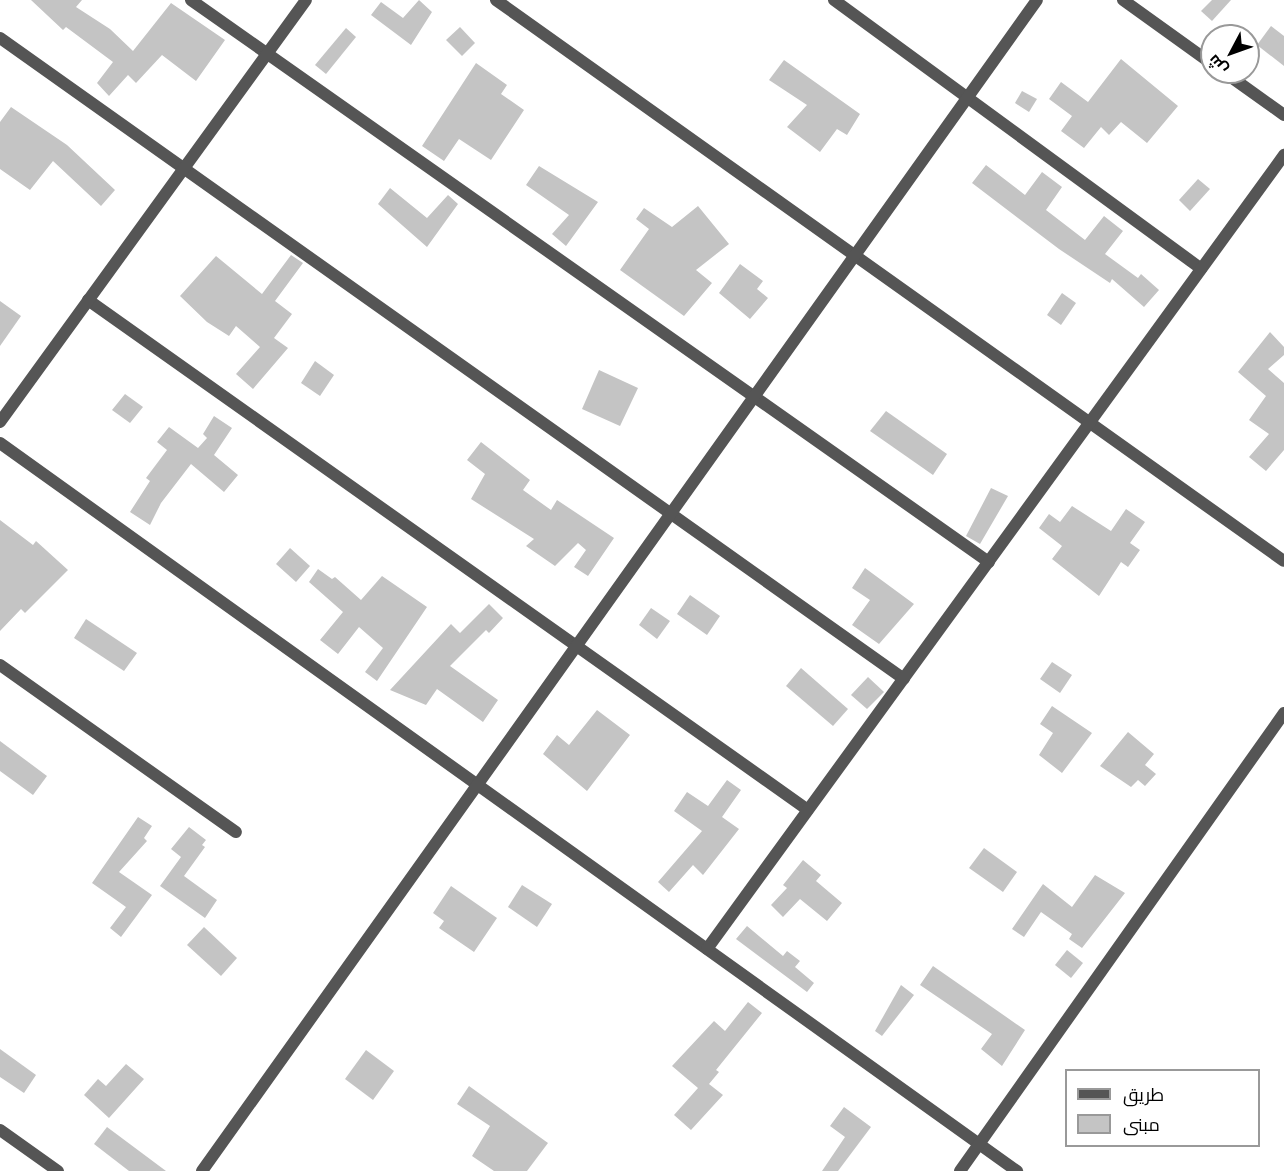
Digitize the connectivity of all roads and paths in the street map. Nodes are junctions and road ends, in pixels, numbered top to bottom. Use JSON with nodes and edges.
{"nodes":[{"id":1,"x":191,"y":0,"type":"edge"},
{"id":2,"x":306,"y":0,"type":"edge"},
{"id":3,"x":496,"y":0,"type":"edge"},
{"id":4,"x":834,"y":0,"type":"edge"},
{"id":5,"x":1037,"y":0,"type":"edge"},
{"id":6,"x":1123,"y":0,"type":"edge"},
{"id":7,"x":0,"y":38,"type":"edge"},
{"id":8,"x":267,"y":54,"type":"junction"},
{"id":9,"x":1200,"y":55,"type":"edge"},
{"id":10,"x":1241,"y":84,"type":"edge"},
{"id":11,"x":968,"y":98,"type":"junction"},
{"id":12,"x":1284,"y":115,"type":"edge"},
{"id":13,"x":1284,"y":155,"type":"edge"},
{"id":14,"x":184,"y":168,"type":"junction"},
{"id":15,"x":855,"y":256,"type":"junction"},
{"id":16,"x":1201,"y":269,"type":"junction"},
{"id":17,"x":88,"y":300,"type":"junction"},
{"id":18,"x":755,"y":398,"type":"junction"},
{"id":19,"x":0,"y":422,"type":"edge"},
{"id":20,"x":1090,"y":423,"type":"junction"},
{"id":21,"x":0,"y":443,"type":"edge"},
{"id":22,"x":672,"y":514,"type":"junction"},
{"id":23,"x":1284,"y":561,"type":"edge"},
{"id":24,"x":989,"y":562,"type":"junction"},
{"id":25,"x":578,"y":646,"type":"junction"},
{"id":26,"x":0,"y":664,"type":"edge"},
{"id":27,"x":904,"y":679,"type":"junction"},
{"id":28,"x":1284,"y":713,"type":"edge"},
{"id":29,"x":479,"y":786,"type":"junction"},
{"id":30,"x":808,"y":810,"type":"junction"},
{"id":31,"x":236,"y":832,"type":"dead end"},
{"id":32,"x":707,"y":950,"type":"junction"},
{"id":33,"x":0,"y":1130,"type":"edge"},
{"id":34,"x":980,"y":1144,"type":"junction"},
{"id":35,"x":58,"y":1171,"type":"edge"},
{"id":36,"x":202,"y":1171,"type":"edge"},
{"id":37,"x":960,"y":1171,"type":"edge"},
{"id":38,"x":1017,"y":1171,"type":"edge"}],
"edges":[{"from":1,"to":8,"type":"street"},
{"from":2,"to":8,"type":"street"},
{"from":3,"to":15,"type":"street"},
{"from":4,"to":11,"type":"street"},
{"from":5,"to":11,"type":"street"},
{"from":6,"to":9,"type":"street"},
{"from":7,"to":14,"type":"street"},
{"from":8,"to":14,"type":"street"},
{"from":8,"to":18,"type":"street"},
{"from":10,"to":12,"type":"street"},
{"from":11,"to":15,"type":"street"},
{"from":11,"to":16,"type":"street"},
{"from":13,"to":16,"type":"street"},
{"from":14,"to":17,"type":"street"},
{"from":14,"to":22,"type":"street"},
{"from":15,"to":18,"type":"street"},
{"from":15,"to":20,"type":"street"},
{"from":16,"to":20,"type":"street"},
{"from":17,"to":19,"type":"street"},
{"from":17,"to":25,"type":"street"},
{"from":18,"to":22,"type":"street"},
{"from":18,"to":24,"type":"street"},
{"from":20,"to":23,"type":"street"},
{"from":20,"to":24,"type":"street"},
{"from":21,"to":29,"type":"street"},
{"from":22,"to":25,"type":"street"},
{"from":22,"to":27,"type":"street"},
{"from":24,"to":27,"type":"street"},
{"from":25,"to":29,"type":"street"},
{"from":25,"to":30,"type":"street"},
{"from":26,"to":31,"type":"street"},
{"from":27,"to":30,"type":"street"},
{"from":28,"to":34,"type":"street"},
{"from":29,"to":32,"type":"street"},
{"from":29,"to":36,"type":"street"},
{"from":30,"to":32,"type":"street"},
{"from":32,"to":34,"type":"street"},
{"from":33,"to":35,"type":"street"},
{"from":34,"to":37,"type":"street"},
{"from":34,"to":38,"type":"street"}]}
